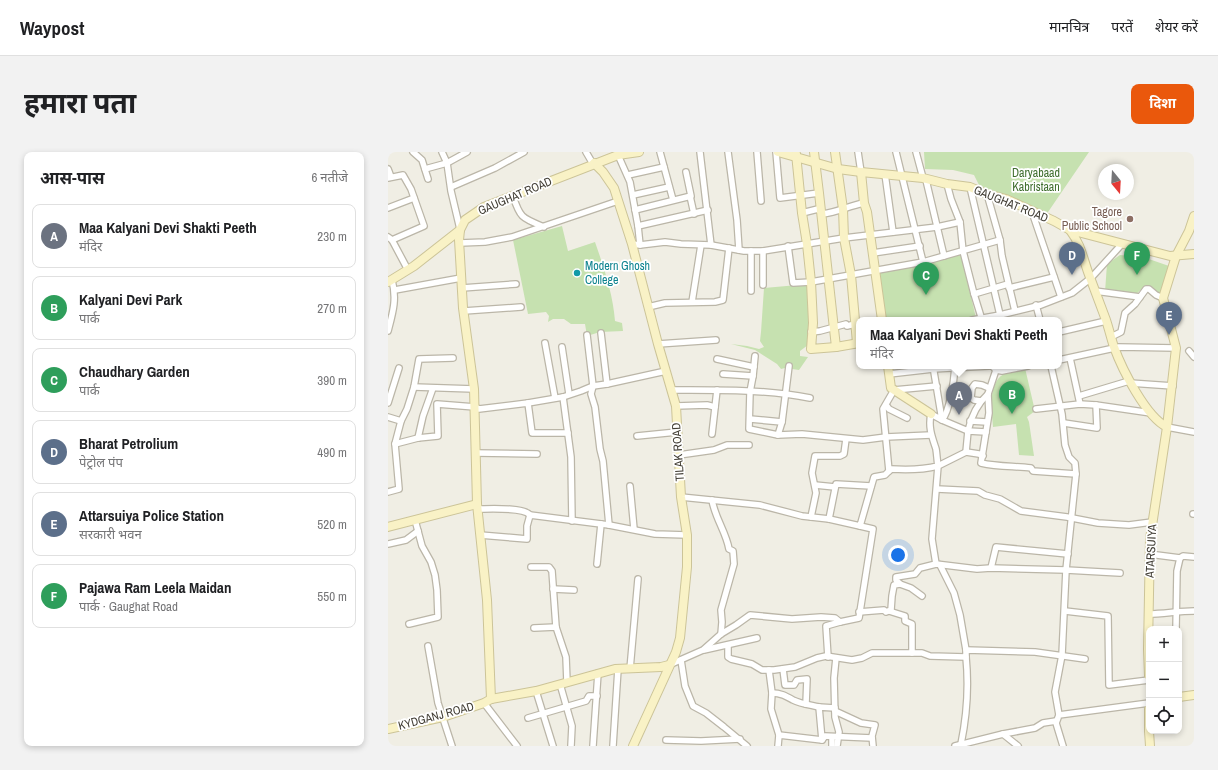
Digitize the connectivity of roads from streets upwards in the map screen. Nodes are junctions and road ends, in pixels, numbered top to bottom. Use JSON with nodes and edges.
{"nodes":[{"id":1,"x":413,"y":152,"type":"edge"},
{"id":2,"x":442,"y":152,"type":"edge"},
{"id":3,"x":467,"y":152,"type":"edge"},
{"id":4,"x":524,"y":152,"type":"edge"},
{"id":5,"x":586,"y":152,"type":"edge"},
{"id":6,"x":639,"y":152,"type":"edge"},
{"id":7,"x":660,"y":152,"type":"edge"},
{"id":8,"x":700,"y":152,"type":"edge"},
{"id":9,"x":728,"y":152,"type":"edge"},
{"id":10,"x":757,"y":152,"type":"edge"},
{"id":11,"x":777,"y":152,"type":"edge"},
{"id":12,"x":814,"y":152,"type":"edge"},
{"id":13,"x":835,"y":152,"type":"edge"},
{"id":14,"x":858,"y":152,"type":"edge"},
{"id":15,"x":896,"y":152,"type":"edge"},
{"id":16,"x":916,"y":152,"type":"edge"},
{"id":17,"x":619,"y":153,"type":"edge"},
{"id":18,"x":797,"y":154,"type":"edge"},
{"id":19,"x":447,"y":163,"type":"junction"},
{"id":20,"x":594,"y":163,"type":"junction"},
{"id":21,"x":816,"y":164,"type":"junction"},
{"id":22,"x":664,"y":167,"type":"junction"},
{"id":23,"x":388,"y":169,"type":"edge"},
{"id":24,"x":838,"y":169,"type":"junction"},
{"id":25,"x":424,"y":170,"type":"junction"},
{"id":26,"x":686,"y":172,"type":"dead end"},
{"id":27,"x":861,"y":172,"type":"junction"},
{"id":28,"x":884,"y":174,"type":"junction"},
{"id":29,"x":628,"y":175,"type":"junction"},
{"id":30,"x":901,"y":176,"type":"junction"},
{"id":31,"x":390,"y":177,"type":"edge"},
{"id":32,"x":428,"y":179,"type":"dead end"},
{"id":33,"x":924,"y":179,"type":"junction"},
{"id":34,"x":947,"y":184,"type":"junction"},
{"id":35,"x":451,"y":187,"type":"junction"},
{"id":36,"x":669,"y":187,"type":"junction"},
{"id":37,"x":970,"y":187,"type":"junction"},
{"id":38,"x":820,"y":193,"type":"junction"},
{"id":39,"x":987,"y":194,"type":"junction"},
{"id":40,"x":633,"y":195,"type":"junction"},
{"id":41,"x":801,"y":195,"type":"junction"},
{"id":42,"x":513,"y":196,"type":"junction"},
{"id":43,"x":690,"y":196,"type":"junction"},
{"id":44,"x":414,"y":198,"type":"junction"},
{"id":45,"x":673,"y":200,"type":"junction"},
{"id":46,"x":618,"y":201,"type":"junction"},
{"id":47,"x":761,"y":201,"type":"dead end"},
{"id":48,"x":864,"y":203,"type":"junction"},
{"id":49,"x":388,"y":208,"type":"edge"},
{"id":50,"x":843,"y":209,"type":"junction"},
{"id":51,"x":635,"y":210,"type":"junction"},
{"id":52,"x":708,"y":210,"type":"junction"},
{"id":53,"x":1032,"y":212,"type":"junction"},
{"id":54,"x":802,"y":213,"type":"junction"},
{"id":55,"x":694,"y":214,"type":"junction"},
{"id":56,"x":822,"y":214,"type":"junction"},
{"id":57,"x":1194,"y":216,"type":"edge"},
{"id":58,"x":960,"y":222,"type":"junction"},
{"id":59,"x":638,"y":226,"type":"junction"},
{"id":60,"x":544,"y":227,"type":"junction"},
{"id":61,"x":937,"y":227,"type":"junction"},
{"id":62,"x":916,"y":229,"type":"junction"},
{"id":63,"x":460,"y":230,"type":"junction"},
{"id":64,"x":1070,"y":230,"type":"junction"},
{"id":65,"x":1191,"y":231,"type":"edge"},
{"id":66,"x":893,"y":232,"type":"junction"},
{"id":67,"x":870,"y":235,"type":"junction"},
{"id":68,"x":844,"y":238,"type":"junction"},
{"id":69,"x":390,"y":239,"type":"edge"},
{"id":70,"x":1000,"y":240,"type":"junction"},
{"id":71,"x":824,"y":241,"type":"junction"},
{"id":72,"x":460,"y":243,"type":"junction"},
{"id":73,"x":636,"y":244,"type":"junction"},
{"id":74,"x":807,"y":244,"type":"junction"},
{"id":75,"x":1122,"y":244,"type":"junction"},
{"id":76,"x":701,"y":245,"type":"junction"},
{"id":77,"x":711,"y":245,"type":"junction"},
{"id":78,"x":984,"y":245,"type":"junction"},
{"id":79,"x":788,"y":246,"type":"junction"},
{"id":80,"x":920,"y":246,"type":"junction"},
{"id":81,"x":729,"y":248,"type":"junction"},
{"id":82,"x":739,"y":250,"type":"junction"},
{"id":83,"x":963,"y":250,"type":"junction"},
{"id":84,"x":751,"y":251,"type":"junction"},
{"id":85,"x":763,"y":251,"type":"junction"},
{"id":86,"x":872,"y":253,"type":"junction"},
{"id":87,"x":1194,"y":254,"type":"edge"},
{"id":88,"x":944,"y":256,"type":"junction"},
{"id":89,"x":1176,"y":256,"type":"junction"},
{"id":90,"x":924,"y":262,"type":"junction"},
{"id":91,"x":408,"y":270,"type":"junction"},
{"id":92,"x":875,"y":271,"type":"junction"},
{"id":93,"x":851,"y":275,"type":"junction"},
{"id":94,"x":1054,"y":277,"type":"junction"},
{"id":95,"x":461,"y":278,"type":"junction"},
{"id":96,"x":829,"y":278,"type":"junction"},
{"id":97,"x":1091,"y":278,"type":"junction"},
{"id":98,"x":390,"y":281,"type":"edge"},
{"id":99,"x":811,"y":282,"type":"junction"},
{"id":100,"x":516,"y":284,"type":"dead end"},
{"id":101,"x":763,"y":285,"type":"dead end"},
{"id":102,"x":1009,"y":286,"type":"junction"},
{"id":103,"x":462,"y":288,"type":"junction"},
{"id":104,"x":994,"y":288,"type":"junction"},
{"id":105,"x":395,"y":290,"type":"junction"},
{"id":106,"x":751,"y":291,"type":"dead end"},
{"id":107,"x":1095,"y":291,"type":"junction"},
{"id":108,"x":974,"y":294,"type":"junction"},
{"id":109,"x":1062,"y":297,"type":"junction"},
{"id":110,"x":1140,"y":297,"type":"junction"},
{"id":111,"x":1163,"y":298,"type":"junction"},
{"id":112,"x":692,"y":302,"type":"junction"},
{"id":113,"x":1036,"y":306,"type":"junction"},
{"id":114,"x":521,"y":307,"type":"dead end"},
{"id":115,"x":648,"y":307,"type":"junction"},
{"id":116,"x":464,"y":311,"type":"junction"},
{"id":117,"x":1015,"y":311,"type":"junction"},
{"id":118,"x":1000,"y":315,"type":"junction"},
{"id":119,"x":857,"y":317,"type":"edge"},
{"id":120,"x":880,"y":317,"type":"edge"},
{"id":121,"x":981,"y":317,"type":"edge"},
{"id":122,"x":991,"y":317,"type":"edge"},
{"id":123,"x":1039,"y":317,"type":"edge"},
{"id":124,"x":1106,"y":321,"type":"junction"},
{"id":125,"x":856,"y":324,"type":"edge"},
{"id":126,"x":833,"y":327,"type":"junction"},
{"id":127,"x":388,"y":331,"type":"edge"},
{"id":128,"x":1062,"y":331,"type":"edge"},
{"id":129,"x":811,"y":332,"type":"junction"},
{"id":130,"x":601,"y":333,"type":"dead end"},
{"id":131,"x":587,"y":335,"type":"dead end"},
{"id":132,"x":1111,"y":337,"type":"junction"},
{"id":133,"x":716,"y":340,"type":"dead end"},
{"id":134,"x":545,"y":343,"type":"dead end"},
{"id":135,"x":856,"y":343,"type":"edge"},
{"id":136,"x":658,"y":344,"type":"junction"},
{"id":137,"x":562,"y":347,"type":"dead end"},
{"id":138,"x":836,"y":347,"type":"junction"},
{"id":139,"x":1114,"y":348,"type":"junction"},
{"id":140,"x":1176,"y":348,"type":"junction"},
{"id":141,"x":1189,"y":351,"type":"dead end"},
{"id":142,"x":755,"y":356,"type":"dead end"},
{"id":143,"x":1194,"y":357,"type":"edge"},
{"id":144,"x":453,"y":358,"type":"dead end"},
{"id":145,"x":1070,"y":358,"type":"junction"},
{"id":146,"x":717,"y":359,"type":"dead end"},
{"id":147,"x":1062,"y":359,"type":"edge"},
{"id":148,"x":789,"y":366,"type":"dead end"},
{"id":149,"x":754,"y":367,"type":"junction"},
{"id":150,"x":399,"y":368,"type":"dead end"},
{"id":151,"x":904,"y":369,"type":"edge"},
{"id":152,"x":933,"y":369,"type":"edge"},
{"id":153,"x":955,"y":369,"type":"edge"},
{"id":154,"x":992,"y":369,"type":"edge"},
{"id":155,"x":997,"y":369,"type":"edge"},
{"id":156,"x":1012,"y":369,"type":"edge"},
{"id":157,"x":1052,"y":369,"type":"edge"},
{"id":158,"x":889,"y":370,"type":"edge"},
{"id":159,"x":666,"y":371,"type":"junction"},
{"id":160,"x":723,"y":374,"type":"dead end"},
{"id":161,"x":754,"y":376,"type":"junction"},
{"id":162,"x":1130,"y":382,"type":"junction"},
{"id":163,"x":607,"y":384,"type":"junction"},
{"id":164,"x":592,"y":386,"type":"junction"},
{"id":165,"x":937,"y":386,"type":"junction"},
{"id":166,"x":1172,"y":386,"type":"junction"},
{"id":167,"x":414,"y":388,"type":"junction"},
{"id":168,"x":433,"y":388,"type":"junction"},
{"id":169,"x":474,"y":389,"type":"junction"},
{"id":170,"x":671,"y":390,"type":"junction"},
{"id":171,"x":717,"y":390,"type":"junction"},
{"id":172,"x":894,"y":390,"type":"junction"},
{"id":173,"x":988,"y":391,"type":"junction"},
{"id":174,"x":750,"y":392,"type":"junction"},
{"id":175,"x":785,"y":394,"type":"junction"},
{"id":176,"x":566,"y":396,"type":"junction"},
{"id":177,"x":1079,"y":396,"type":"junction"},
{"id":178,"x":555,"y":398,"type":"junction"},
{"id":179,"x":810,"y":398,"type":"dead end"},
{"id":180,"x":981,"y":401,"type":"junction"},
{"id":181,"x":388,"y":403,"type":"edge"},
{"id":182,"x":528,"y":403,"type":"junction"},
{"id":183,"x":1080,"y":404,"type":"junction"},
{"id":184,"x":886,"y":405,"type":"junction"},
{"id":185,"x":1096,"y":405,"type":"junction"},
{"id":186,"x":475,"y":406,"type":"junction"},
{"id":187,"x":676,"y":406,"type":"junction"},
{"id":188,"x":715,"y":407,"type":"junction"},
{"id":189,"x":1061,"y":407,"type":"junction"},
{"id":190,"x":1036,"y":409,"type":"dead end"},
{"id":191,"x":932,"y":414,"type":"junction"},
{"id":192,"x":1152,"y":414,"type":"junction"},
{"id":193,"x":388,"y":417,"type":"edge"},
{"id":194,"x":907,"y":418,"type":"dead end"},
{"id":195,"x":750,"y":419,"type":"junction"},
{"id":196,"x":401,"y":420,"type":"junction"},
{"id":197,"x":942,"y":420,"type":"junction"},
{"id":198,"x":970,"y":421,"type":"junction"},
{"id":199,"x":782,"y":422,"type":"junction"},
{"id":200,"x":987,"y":422,"type":"junction"},
{"id":201,"x":1064,"y":424,"type":"junction"},
{"id":202,"x":1167,"y":426,"type":"junction"},
{"id":203,"x":968,"y":431,"type":"junction"},
{"id":204,"x":677,"y":432,"type":"junction"},
{"id":205,"x":986,"y":432,"type":"junction"},
{"id":206,"x":1194,"y":432,"type":"edge"},
{"id":207,"x":568,"y":433,"type":"junction"},
{"id":208,"x":712,"y":434,"type":"dead end"},
{"id":209,"x":778,"y":435,"type":"junction"},
{"id":210,"x":931,"y":435,"type":"junction"},
{"id":211,"x":637,"y":436,"type":"dead end"},
{"id":212,"x":886,"y":437,"type":"junction"},
{"id":213,"x":418,"y":438,"type":"junction"},
{"id":214,"x":846,"y":439,"type":"junction"},
{"id":215,"x":395,"y":444,"type":"junction"},
{"id":216,"x":749,"y":445,"type":"dead end"},
{"id":217,"x":966,"y":452,"type":"junction"},
{"id":218,"x":476,"y":453,"type":"junction"},
{"id":219,"x":537,"y":454,"type":"dead end"},
{"id":220,"x":679,"y":454,"type":"junction"},
{"id":221,"x":983,"y":456,"type":"junction"},
{"id":222,"x":938,"y":466,"type":"junction"},
{"id":223,"x":889,"y":471,"type":"junction"},
{"id":224,"x":1076,"y":474,"type":"junction"},
{"id":225,"x":630,"y":486,"type":"dead end"},
{"id":226,"x":815,"y":486,"type":"junction"},
{"id":227,"x":871,"y":486,"type":"junction"},
{"id":228,"x":835,"y":487,"type":"junction"},
{"id":229,"x":937,"y":489,"type":"junction"},
{"id":230,"x":388,"y":492,"type":"edge"},
{"id":231,"x":681,"y":497,"type":"junction"},
{"id":232,"x":712,"y":500,"type":"junction"},
{"id":233,"x":478,"y":506,"type":"junction"},
{"id":234,"x":530,"y":515,"type":"junction"},
{"id":235,"x":811,"y":517,"type":"junction"},
{"id":236,"x":1072,"y":518,"type":"junction"},
{"id":237,"x":830,"y":519,"type":"junction"},
{"id":238,"x":414,"y":520,"type":"junction"},
{"id":239,"x":572,"y":521,"type":"junction"},
{"id":240,"x":1152,"y":522,"type":"junction"},
{"id":241,"x":601,"y":524,"type":"junction"},
{"id":242,"x":609,"y":525,"type":"junction"},
{"id":243,"x":860,"y":526,"type":"junction"},
{"id":244,"x":388,"y":528,"type":"edge"},
{"id":245,"x":634,"y":529,"type":"junction"},
{"id":246,"x":418,"y":531,"type":"junction"},
{"id":247,"x":687,"y":534,"type":"junction"},
{"id":248,"x":480,"y":535,"type":"junction"},
{"id":249,"x":388,"y":544,"type":"edge"},
{"id":250,"x":1068,"y":554,"type":"junction"},
{"id":251,"x":1149,"y":554,"type":"junction"},
{"id":252,"x":1180,"y":558,"type":"junction"},
{"id":253,"x":1194,"y":558,"type":"edge"},
{"id":254,"x":597,"y":564,"type":"dead end"},
{"id":255,"x":938,"y":564,"type":"junction"},
{"id":256,"x":531,"y":567,"type":"dead end"},
{"id":257,"x":991,"y":568,"type":"junction"},
{"id":258,"x":1066,"y":570,"type":"junction"},
{"id":259,"x":1120,"y":573,"type":"dead end"},
{"id":260,"x":638,"y":579,"type":"dead end"},
{"id":261,"x":900,"y":584,"type":"junction"},
{"id":262,"x":553,"y":589,"type":"junction"},
{"id":263,"x":574,"y":590,"type":"dead end"},
{"id":264,"x":922,"y":596,"type":"dead end"},
{"id":265,"x":889,"y":610,"type":"junction"},
{"id":266,"x":1064,"y":611,"type":"junction"},
{"id":267,"x":1176,"y":611,"type":"junction"},
{"id":268,"x":1194,"y":611,"type":"edge"},
{"id":269,"x":860,"y":612,"type":"junction"},
{"id":270,"x":1148,"y":614,"type":"junction"},
{"id":271,"x":840,"y":622,"type":"junction"},
{"id":272,"x":409,"y":624,"type":"dead end"},
{"id":273,"x":1176,"y":626,"type":"edge"},
{"id":274,"x":556,"y":627,"type":"junction"},
{"id":275,"x":534,"y":628,"type":"dead end"},
{"id":276,"x":721,"y":634,"type":"junction"},
{"id":277,"x":757,"y":638,"type":"dead end"},
{"id":278,"x":728,"y":645,"type":"junction"},
{"id":279,"x":428,"y":646,"type":"dead end"},
{"id":280,"x":703,"y":650,"type":"junction"},
{"id":281,"x":966,"y":650,"type":"junction"},
{"id":282,"x":912,"y":653,"type":"junction"},
{"id":283,"x":1062,"y":655,"type":"junction"},
{"id":284,"x":828,"y":657,"type":"junction"},
{"id":285,"x":966,"y":657,"type":"junction"},
{"id":286,"x":836,"y":658,"type":"junction"},
{"id":287,"x":1085,"y":659,"type":"dead end"},
{"id":288,"x":681,"y":660,"type":"junction"},
{"id":289,"x":1149,"y":662,"type":"edge"},
{"id":290,"x":669,"y":665,"type":"junction"},
{"id":291,"x":630,"y":668,"type":"junction"},
{"id":292,"x":618,"y":669,"type":"junction"},
{"id":293,"x":783,"y":669,"type":"junction"},
{"id":294,"x":769,"y":670,"type":"junction"},
{"id":295,"x":598,"y":673,"type":"junction"},
{"id":296,"x":1146,"y":680,"type":"edge"},
{"id":297,"x":564,"y":683,"type":"junction"},
{"id":298,"x":536,"y":691,"type":"junction"},
{"id":299,"x":772,"y":693,"type":"junction"},
{"id":300,"x":597,"y":696,"type":"junction"},
{"id":301,"x":1194,"y":696,"type":"edge"},
{"id":302,"x":1182,"y":697,"type":"edge"},
{"id":303,"x":488,"y":701,"type":"junction"},
{"id":304,"x":806,"y":704,"type":"junction"},
{"id":305,"x":1146,"y":704,"type":"edge"},
{"id":306,"x":566,"y":706,"type":"junction"},
{"id":307,"x":819,"y":707,"type":"junction"},
{"id":308,"x":835,"y":710,"type":"junction"},
{"id":309,"x":542,"y":714,"type":"junction"},
{"id":310,"x":443,"y":717,"type":"junction"},
{"id":311,"x":528,"y":718,"type":"dead end"},
{"id":312,"x":1057,"y":720,"type":"junction"},
{"id":313,"x":388,"y":729,"type":"edge"},
{"id":314,"x":1004,"y":734,"type":"junction"},
{"id":315,"x":1149,"y":734,"type":"edge"},
{"id":316,"x":779,"y":735,"type":"junction"},
{"id":317,"x":832,"y":737,"type":"junction"},
{"id":318,"x":839,"y":737,"type":"junction"},
{"id":319,"x":872,"y":738,"type":"junction"},
{"id":320,"x":740,"y":739,"type":"junction"},
{"id":321,"x":666,"y":740,"type":"dead end"},
{"id":322,"x":822,"y":740,"type":"junction"},
{"id":323,"x":961,"y":744,"type":"junction"},
{"id":324,"x":452,"y":746,"type":"edge"},
{"id":325,"x":517,"y":746,"type":"edge"},
{"id":326,"x":553,"y":746,"type":"edge"},
{"id":327,"x":571,"y":746,"type":"edge"},
{"id":328,"x":593,"y":746,"type":"edge"},
{"id":329,"x":613,"y":746,"type":"edge"},
{"id":330,"x":632,"y":746,"type":"edge"},
{"id":331,"x":747,"y":746,"type":"edge"},
{"id":332,"x":778,"y":746,"type":"edge"},
{"id":333,"x":832,"y":746,"type":"edge"},
{"id":334,"x":837,"y":746,"type":"edge"},
{"id":335,"x":873,"y":746,"type":"edge"},
{"id":336,"x":955,"y":746,"type":"edge"},
{"id":337,"x":1018,"y":746,"type":"edge"},
{"id":338,"x":1063,"y":746,"type":"edge"},
{"id":339,"x":1150,"y":746,"type":"edge"}],
"edges":[{"from":1,"to":25,"type":"street"},
{"from":2,"to":19,"type":"street"},
{"from":3,"to":19,"type":"street"},
{"from":4,"to":35,"type":"street"},
{"from":5,"to":20,"type":"street"},
{"from":6,"to":17,"type":"street","name":"GAUGHAT ROAD"},
{"from":7,"to":22,"type":"street"},
{"from":8,"to":52,"type":"street"},
{"from":9,"to":82,"type":"street"},
{"from":10,"to":47,"type":"street"},
{"from":11,"to":18,"type":"street","name":"GAUGHAT ROAD"},
{"from":11,"to":41,"type":"street"},
{"from":12,"to":21,"type":"street"},
{"from":13,"to":24,"type":"street"},
{"from":14,"to":27,"type":"street"},
{"from":15,"to":30,"type":"street"},
{"from":16,"to":33,"type":"street"},
{"from":17,"to":20,"type":"street","name":"GAUGHAT ROAD"},
{"from":17,"to":29,"type":"street"},
{"from":18,"to":21,"type":"street","name":"GAUGHAT ROAD"},
{"from":18,"to":41,"type":"street"},
{"from":19,"to":25,"type":"street"},
{"from":19,"to":35,"type":"street"},
{"from":20,"to":42,"type":"street","name":"GAUGHAT ROAD"},
{"from":20,"to":46,"type":"street","name":"TILAK ROAD"},
{"from":21,"to":24,"type":"street","name":"GAUGHAT ROAD"},
{"from":21,"to":38,"type":"street"},
{"from":22,"to":29,"type":"street"},
{"from":22,"to":36,"type":"street"},
{"from":23,"to":31,"type":"street"},
{"from":24,"to":27,"type":"street","name":"GAUGHAT ROAD"},
{"from":24,"to":50,"type":"street"},
{"from":25,"to":32,"type":"street"},
{"from":26,"to":43,"type":"street"},
{"from":27,"to":28,"type":"street","name":"GAUGHAT ROAD"},
{"from":27,"to":48,"type":"street"},
{"from":28,"to":30,"type":"street","name":"GAUGHAT ROAD"},
{"from":28,"to":66,"type":"street"},
{"from":29,"to":40,"type":"street"},
{"from":30,"to":33,"type":"street","name":"GAUGHAT ROAD"},
{"from":30,"to":62,"type":"street"},
{"from":31,"to":44,"type":"street"},
{"from":33,"to":34,"type":"street","name":"GAUGHAT ROAD"},
{"from":33,"to":61,"type":"street"},
{"from":34,"to":37,"type":"street","name":"GAUGHAT ROAD"},
{"from":34,"to":58,"type":"street"},
{"from":35,"to":63,"type":"street"},
{"from":36,"to":40,"type":"street"},
{"from":36,"to":45,"type":"street"},
{"from":37,"to":39,"type":"street","name":"GAUGHAT ROAD"},
{"from":37,"to":78,"type":"street"},
{"from":38,"to":41,"type":"street"},
{"from":38,"to":56,"type":"street"},
{"from":39,"to":53,"type":"street","name":"GAUGHAT ROAD"},
{"from":39,"to":70,"type":"street"},
{"from":40,"to":51,"type":"street"},
{"from":41,"to":54,"type":"street"},
{"from":42,"to":60,"type":"street"},
{"from":42,"to":63,"type":"street","name":"GAUGHAT ROAD"},
{"from":43,"to":45,"type":"street"},
{"from":43,"to":55,"type":"street"},
{"from":44,"to":49,"type":"street"},
{"from":44,"to":69,"type":"street"},
{"from":45,"to":51,"type":"street"},
{"from":46,"to":60,"type":"street"},
{"from":46,"to":73,"type":"street","name":"TILAK ROAD"},
{"from":48,"to":50,"type":"street"},
{"from":48,"to":67,"type":"street"},
{"from":50,"to":56,"type":"street"},
{"from":50,"to":68,"type":"street"},
{"from":51,"to":59,"type":"street"},
{"from":52,"to":55,"type":"street"},
{"from":52,"to":77,"type":"street"},
{"from":53,"to":64,"type":"street","name":"GAUGHAT ROAD"},
{"from":53,"to":94,"type":"street"},
{"from":54,"to":56,"type":"street"},
{"from":54,"to":74,"type":"street"},
{"from":55,"to":59,"type":"street"},
{"from":56,"to":71,"type":"street"},
{"from":57,"to":65,"type":"street"},
{"from":58,"to":61,"type":"street"},
{"from":58,"to":83,"type":"street"},
{"from":59,"to":73,"type":"street"},
{"from":60,"to":72,"type":"street"},
{"from":61,"to":62,"type":"street"},
{"from":61,"to":88,"type":"street"},
{"from":62,"to":66,"type":"street"},
{"from":62,"to":80,"type":"street"},
{"from":63,"to":72,"type":"street"},
{"from":63,"to":91,"type":"street","name":"GAUGHAT ROAD"},
{"from":64,"to":75,"type":"street","name":"GAUGHAT ROAD"},
{"from":64,"to":97,"type":"street"},
{"from":65,"to":89,"type":"street"},
{"from":66,"to":67,"type":"street"},
{"from":67,"to":68,"type":"street"},
{"from":67,"to":86,"type":"street"},
{"from":68,"to":71,"type":"street"},
{"from":68,"to":93,"type":"street"},
{"from":69,"to":91,"type":"street"},
{"from":70,"to":78,"type":"street"},
{"from":70,"to":102,"type":"street"},
{"from":71,"to":74,"type":"street"},
{"from":71,"to":96,"type":"street"},
{"from":72,"to":95,"type":"street"},
{"from":73,"to":76,"type":"street"},
{"from":73,"to":115,"type":"street","name":"TILAK ROAD"},
{"from":74,"to":79,"type":"street"},
{"from":74,"to":99,"type":"street"},
{"from":75,"to":89,"type":"street","name":"GAUGHAT ROAD"},
{"from":75,"to":97,"type":"street"},
{"from":76,"to":77,"type":"street"},
{"from":76,"to":112,"type":"street"},
{"from":77,"to":81,"type":"street"},
{"from":78,"to":83,"type":"street"},
{"from":78,"to":104,"type":"street"},
{"from":79,"to":85,"type":"street"},
{"from":79,"to":99,"type":"street"},
{"from":80,"to":86,"type":"street"},
{"from":80,"to":90,"type":"street"},
{"from":81,"to":82,"type":"street"},
{"from":81,"to":112,"type":"street"},
{"from":82,"to":84,"type":"street"},
{"from":83,"to":88,"type":"street"},
{"from":83,"to":108,"type":"street"},
{"from":84,"to":85,"type":"street"},
{"from":84,"to":106,"type":"street"},
{"from":85,"to":101,"type":"street"},
{"from":86,"to":92,"type":"street"},
{"from":87,"to":89,"type":"street","name":"GAUGHAT ROAD"},
{"from":88,"to":90,"type":"street"},
{"from":89,"to":111,"type":"street"},
{"from":90,"to":92,"type":"street"},
{"from":91,"to":98,"type":"street","name":"GAUGHAT ROAD"},
{"from":92,"to":93,"type":"street"},
{"from":92,"to":120,"type":"street"},
{"from":93,"to":96,"type":"street"},
{"from":93,"to":119,"type":"street"},
{"from":94,"to":102,"type":"street"},
{"from":94,"to":109,"type":"street"},
{"from":95,"to":103,"type":"street"},
{"from":95,"to":105,"type":"street"},
{"from":96,"to":99,"type":"street"},
{"from":96,"to":126,"type":"street"},
{"from":97,"to":107,"type":"street"},
{"from":97,"to":109,"type":"street"},
{"from":98,"to":105,"type":"street"},
{"from":99,"to":129,"type":"street"},
{"from":100,"to":103,"type":"street"},
{"from":102,"to":104,"type":"street"},
{"from":102,"to":117,"type":"street"},
{"from":103,"to":116,"type":"street"},
{"from":104,"to":108,"type":"street"},
{"from":104,"to":118,"type":"street"},
{"from":105,"to":127,"type":"street"},
{"from":107,"to":110,"type":"street"},
{"from":107,"to":124,"type":"street"},
{"from":108,"to":121,"type":"street"},
{"from":109,"to":113,"type":"street"},
{"from":110,"to":111,"type":"street"},
{"from":110,"to":132,"type":"street"},
{"from":111,"to":140,"type":"street"},
{"from":112,"to":115,"type":"street"},
{"from":113,"to":117,"type":"street"},
{"from":113,"to":123,"type":"street"},
{"from":114,"to":116,"type":"street"},
{"from":115,"to":136,"type":"street","name":"TILAK ROAD"},
{"from":116,"to":169,"type":"street"},
{"from":117,"to":118,"type":"street"},
{"from":118,"to":122,"type":"street"},
{"from":124,"to":128,"type":"street"},
{"from":124,"to":132,"type":"street"},
{"from":125,"to":126,"type":"street"},
{"from":126,"to":129,"type":"street"},
{"from":126,"to":138,"type":"street"},
{"from":129,"to":138,"type":"street"},
{"from":130,"to":163,"type":"street"},
{"from":131,"to":164,"type":"street"},
{"from":132,"to":139,"type":"street"},
{"from":133,"to":136,"type":"street"},
{"from":134,"to":178,"type":"street"},
{"from":135,"to":138,"type":"street"},
{"from":136,"to":159,"type":"street","name":"TILAK ROAD"},
{"from":137,"to":176,"type":"street"},
{"from":139,"to":140,"type":"street"},
{"from":139,"to":145,"type":"street"},
{"from":139,"to":162,"type":"street"},
{"from":140,"to":166,"type":"street","name":"ATARSUIYA"},
{"from":141,"to":143,"type":"street"},
{"from":142,"to":149,"type":"street"},
{"from":144,"to":167,"type":"street"},
{"from":145,"to":147,"type":"street"},
{"from":145,"to":177,"type":"street"},
{"from":146,"to":149,"type":"street"},
{"from":148,"to":175,"type":"street"},
{"from":149,"to":161,"type":"street"},
{"from":150,"to":181,"type":"street"},
{"from":151,"to":158,"type":"street"},
{"from":152,"to":165,"type":"street"},
{"from":153,"to":197,"type":"street"},
{"from":154,"to":173,"type":"street"},
{"from":155,"to":156,"type":"street"},
{"from":157,"to":189,"type":"street"},
{"from":158,"to":172,"type":"street"},
{"from":159,"to":163,"type":"street"},
{"from":159,"to":170,"type":"street","name":"TILAK ROAD"},
{"from":160,"to":161,"type":"street"},
{"from":161,"to":174,"type":"street"},
{"from":162,"to":166,"type":"street"},
{"from":162,"to":177,"type":"street"},
{"from":162,"to":192,"type":"street"},
{"from":163,"to":164,"type":"street"},
{"from":164,"to":176,"type":"street"},
{"from":164,"to":242,"type":"street"},
{"from":165,"to":172,"type":"street"},
{"from":165,"to":197,"type":"street"},
{"from":166,"to":202,"type":"street","name":"ATARSUIYA"},
{"from":167,"to":168,"type":"street"},
{"from":167,"to":196,"type":"street"},
{"from":168,"to":169,"type":"street"},
{"from":168,"to":213,"type":"street"},
{"from":169,"to":186,"type":"street"},
{"from":170,"to":171,"type":"street"},
{"from":170,"to":187,"type":"street","name":"TILAK ROAD"},
{"from":171,"to":174,"type":"street"},
{"from":171,"to":188,"type":"street"},
{"from":172,"to":184,"type":"street"},
{"from":172,"to":191,"type":"street"},
{"from":173,"to":180,"type":"street"},
{"from":173,"to":180,"type":"street"},
{"from":173,"to":200,"type":"street"},
{"from":174,"to":175,"type":"street"},
{"from":174,"to":195,"type":"street"},
{"from":175,"to":179,"type":"street"},
{"from":175,"to":199,"type":"street"},
{"from":176,"to":178,"type":"street"},
{"from":176,"to":207,"type":"street"},
{"from":177,"to":183,"type":"street"},
{"from":178,"to":182,"type":"street"},
{"from":180,"to":198,"type":"street"},
{"from":182,"to":186,"type":"street"},
{"from":182,"to":207,"type":"street"},
{"from":183,"to":185,"type":"street"},
{"from":183,"to":189,"type":"street"},
{"from":184,"to":194,"type":"street"},
{"from":184,"to":212,"type":"street"},
{"from":185,"to":192,"type":"street"},
{"from":185,"to":201,"type":"street"},
{"from":186,"to":213,"type":"street"},
{"from":186,"to":218,"type":"street"},
{"from":187,"to":188,"type":"street"},
{"from":187,"to":204,"type":"street","name":"TILAK ROAD"},
{"from":188,"to":208,"type":"street"},
{"from":189,"to":190,"type":"street"},
{"from":189,"to":201,"type":"street"},
{"from":191,"to":197,"type":"street"},
{"from":191,"to":210,"type":"street"},
{"from":192,"to":202,"type":"street"},
{"from":193,"to":196,"type":"street"},
{"from":195,"to":199,"type":"street"},
{"from":195,"to":209,"type":"street"},
{"from":196,"to":215,"type":"street"},
{"from":197,"to":203,"type":"street"},
{"from":198,"to":200,"type":"street"},
{"from":198,"to":203,"type":"street"},
{"from":199,"to":209,"type":"street"},
{"from":200,"to":205,"type":"street"},
{"from":201,"to":224,"type":"street"},
{"from":202,"to":206,"type":"street"},
{"from":202,"to":240,"type":"street","name":"ATARSUIYA"},
{"from":203,"to":205,"type":"street"},
{"from":203,"to":217,"type":"street"},
{"from":204,"to":211,"type":"street"},
{"from":204,"to":220,"type":"street","name":"TILAK ROAD"},
{"from":205,"to":221,"type":"street"},
{"from":207,"to":239,"type":"street"},
{"from":209,"to":214,"type":"street"},
{"from":210,"to":212,"type":"street"},
{"from":210,"to":222,"type":"street"},
{"from":212,"to":214,"type":"street"},
{"from":212,"to":223,"type":"street"},
{"from":213,"to":215,"type":"street"},
{"from":214,"to":226,"type":"street"},
{"from":215,"to":230,"type":"street"},
{"from":216,"to":220,"type":"street"},
{"from":217,"to":221,"type":"street"},
{"from":217,"to":222,"type":"street"},
{"from":218,"to":219,"type":"street"},
{"from":218,"to":233,"type":"street"},
{"from":220,"to":231,"type":"street","name":"TILAK ROAD"},
{"from":221,"to":224,"type":"street"},
{"from":222,"to":223,"type":"street"},
{"from":222,"to":229,"type":"street"},
{"from":223,"to":227,"type":"street"},
{"from":224,"to":236,"type":"street"},
{"from":225,"to":245,"type":"street"},
{"from":226,"to":228,"type":"street"},
{"from":226,"to":235,"type":"street"},
{"from":227,"to":228,"type":"street"},
{"from":227,"to":243,"type":"street"},
{"from":228,"to":237,"type":"street"},
{"from":229,"to":236,"type":"street"},
{"from":229,"to":255,"type":"street"},
{"from":231,"to":232,"type":"street"},
{"from":231,"to":247,"type":"street","name":"TILAK ROAD"},
{"from":232,"to":235,"type":"street"},
{"from":232,"to":276,"type":"street"},
{"from":233,"to":234,"type":"street"},
{"from":233,"to":238,"type":"street"},
{"from":233,"to":248,"type":"street"},
{"from":234,"to":239,"type":"street"},
{"from":234,"to":248,"type":"street"},
{"from":235,"to":237,"type":"street"},
{"from":236,"to":240,"type":"street"},
{"from":236,"to":250,"type":"street"},
{"from":237,"to":243,"type":"street"},
{"from":238,"to":244,"type":"street"},
{"from":238,"to":246,"type":"street"},
{"from":239,"to":241,"type":"street"},
{"from":240,"to":251,"type":"street","name":"ATARSUIYA"},
{"from":241,"to":242,"type":"street"},
{"from":241,"to":254,"type":"street"},
{"from":242,"to":245,"type":"street"},
{"from":243,"to":269,"type":"street"},
{"from":245,"to":247,"type":"street"},
{"from":246,"to":249,"type":"street"},
{"from":246,"to":272,"type":"street"},
{"from":247,"to":290,"type":"street","name":"TILAK ROAD"},
{"from":248,"to":303,"type":"street"},
{"from":250,"to":257,"type":"street"},
{"from":250,"to":258,"type":"street"},
{"from":251,"to":252,"type":"street"},
{"from":251,"to":270,"type":"street","name":"ATARSUIYA"},
{"from":252,"to":253,"type":"street"},
{"from":252,"to":267,"type":"street"},
{"from":255,"to":257,"type":"street"},
{"from":255,"to":261,"type":"street"},
{"from":255,"to":281,"type":"street"},
{"from":256,"to":262,"type":"street"},
{"from":257,"to":258,"type":"street"},
{"from":258,"to":259,"type":"street"},
{"from":258,"to":266,"type":"street"},
{"from":260,"to":291,"type":"street"},
{"from":261,"to":264,"type":"street"},
{"from":261,"to":265,"type":"street"},
{"from":262,"to":263,"type":"street"},
{"from":262,"to":274,"type":"street"},
{"from":265,"to":269,"type":"street"},
{"from":265,"to":282,"type":"street"},
{"from":266,"to":283,"type":"street"},
{"from":266,"to":296,"type":"street"},
{"from":267,"to":268,"type":"street"},
{"from":267,"to":270,"type":"street"},
{"from":267,"to":273,"type":"street"},
{"from":269,"to":271,"type":"street"},
{"from":270,"to":289,"type":"street","name":"ATARSUIYA"},
{"from":271,"to":276,"type":"street"},
{"from":271,"to":284,"type":"street"},
{"from":274,"to":275,"type":"street"},
{"from":274,"to":297,"type":"street"},
{"from":276,"to":280,"type":"street"},
{"from":277,"to":278,"type":"street"},
{"from":278,"to":280,"type":"street"},
{"from":278,"to":294,"type":"street"},
{"from":279,"to":310,"type":"street"},
{"from":280,"to":288,"type":"street"},
{"from":281,"to":283,"type":"street"},
{"from":281,"to":285,"type":"street"},
{"from":282,"to":285,"type":"street"},
{"from":282,"to":286,"type":"street"},
{"from":283,"to":287,"type":"street"},
{"from":283,"to":312,"type":"street"},
{"from":284,"to":286,"type":"street"},
{"from":284,"to":293,"type":"street"},
{"from":285,"to":323,"type":"street"},
{"from":286,"to":308,"type":"street"},
{"from":288,"to":290,"type":"street"},
{"from":288,"to":320,"type":"street"},
{"from":290,"to":291,"type":"street","name":"KYDGANJ ROAD"},
{"from":290,"to":330,"type":"street","name":"TILAK ROAD"},
{"from":291,"to":292,"type":"street","name":"KYDGANJ ROAD"},
{"from":292,"to":295,"type":"street","name":"KYDGANJ ROAD"},
{"from":292,"to":329,"type":"street"},
{"from":293,"to":294,"type":"street"},
{"from":293,"to":304,"type":"street"},
{"from":294,"to":299,"type":"street"},
{"from":295,"to":297,"type":"street","name":"KYDGANJ ROAD"},
{"from":295,"to":300,"type":"street"},
{"from":297,"to":298,"type":"street","name":"KYDGANJ ROAD"},
{"from":297,"to":306,"type":"street"},
{"from":298,"to":303,"type":"street","name":"KYDGANJ ROAD"},
{"from":298,"to":309,"type":"street"},
{"from":299,"to":304,"type":"street"},
{"from":299,"to":316,"type":"street"},
{"from":300,"to":306,"type":"street"},
{"from":300,"to":328,"type":"street"},
{"from":301,"to":302,"type":"street"},
{"from":303,"to":310,"type":"street","name":"KYDGANJ ROAD"},
{"from":303,"to":325,"type":"street"},
{"from":304,"to":307,"type":"street"},
{"from":305,"to":312,"type":"street"},
{"from":306,"to":309,"type":"street"},
{"from":306,"to":327,"type":"street"},
{"from":307,"to":308,"type":"street"},
{"from":307,"to":322,"type":"street"},
{"from":308,"to":318,"type":"street"},
{"from":308,"to":319,"type":"street"},
{"from":309,"to":311,"type":"street"},
{"from":309,"to":326,"type":"street"},
{"from":310,"to":313,"type":"street","name":"KYDGANJ ROAD"},
{"from":310,"to":324,"type":"street"},
{"from":312,"to":314,"type":"street"},
{"from":312,"to":338,"type":"street"},
{"from":314,"to":323,"type":"street"},
{"from":314,"to":337,"type":"street"},
{"from":315,"to":339,"type":"street"},
{"from":316,"to":322,"type":"street"},
{"from":316,"to":332,"type":"street"},
{"from":317,"to":318,"type":"street"},
{"from":317,"to":322,"type":"street"},
{"from":317,"to":333,"type":"street"},
{"from":318,"to":319,"type":"street"},
{"from":318,"to":334,"type":"street"},
{"from":319,"to":335,"type":"street"},
{"from":320,"to":321,"type":"street"},
{"from":320,"to":331,"type":"street"},
{"from":323,"to":336,"type":"street"}]}
